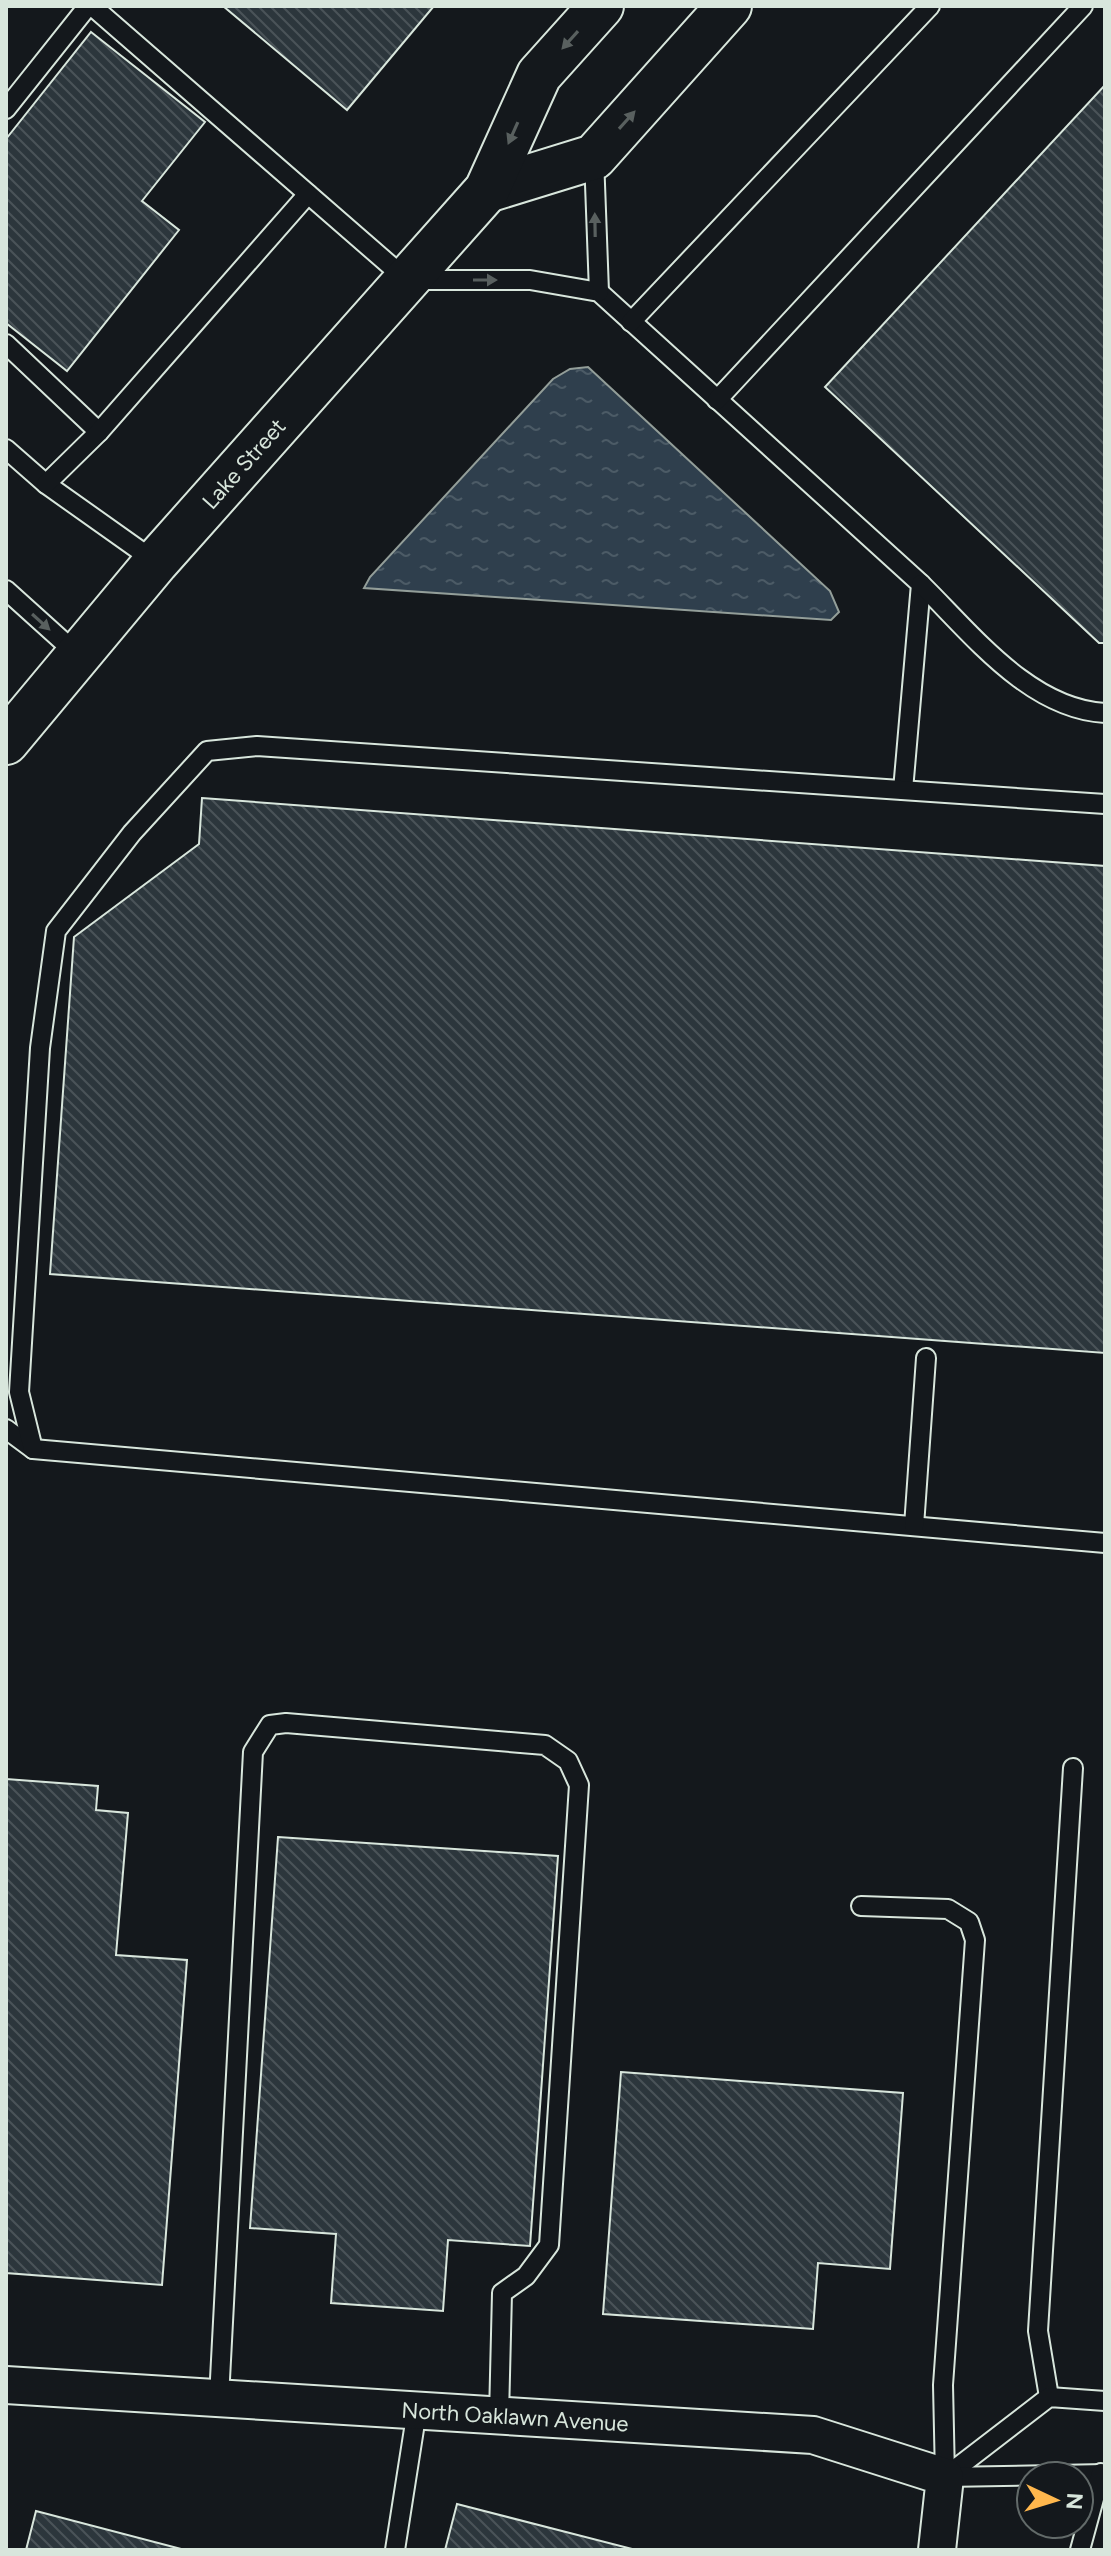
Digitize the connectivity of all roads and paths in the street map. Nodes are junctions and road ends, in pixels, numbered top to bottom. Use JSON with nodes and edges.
{"nodes":[{"id":1,"x":90,"y":6,"type":"edge"},
{"id":2,"x":601,"y":6,"type":"edge"},
{"id":3,"x":729,"y":6,"type":"edge"},
{"id":4,"x":930,"y":6,"type":"edge"},
{"id":5,"x":1083,"y":6,"type":"edge"},
{"id":6,"x":6,"y":109,"type":"edge"},
{"id":7,"x":594,"y":157,"type":"junction"},
{"id":8,"x":487,"y":190,"type":"junction"},
{"id":9,"x":308,"y":194,"type":"junction"},
{"id":10,"x":407,"y":280,"type":"junction"},
{"id":11,"x":599,"y":292,"type":"junction"},
{"id":12,"x":631,"y":322,"type":"junction"},
{"id":13,"x":6,"y":344,"type":"edge"},
{"id":14,"x":717,"y":400,"type":"junction"},
{"id":15,"x":99,"y":432,"type":"junction"},
{"id":16,"x":6,"y":449,"type":"edge"},
{"id":17,"x":46,"y":484,"type":"junction"},
{"id":18,"x":156,"y":562,"type":"junction"},
{"id":19,"x":921,"y":584,"type":"junction"},
{"id":20,"x":6,"y":590,"type":"edge"},
{"id":21,"x":77,"y":654,"type":"junction"},
{"id":22,"x":1105,"y":713,"type":"edge"},
{"id":23,"x":6,"y":742,"type":"edge"},
{"id":24,"x":903,"y":790,"type":"junction"},
{"id":25,"x":1105,"y":804,"type":"edge"},
{"id":26,"x":926,"y":1358,"type":"dead end"},
{"id":27,"x":6,"y":1429,"type":"edge"},
{"id":28,"x":33,"y":1449,"type":"junction"},
{"id":29,"x":914,"y":1526,"type":"junction"},
{"id":30,"x":1105,"y":1543,"type":"edge"},
{"id":31,"x":1073,"y":1768,"type":"dead end"},
{"id":32,"x":861,"y":1906,"type":"dead end"},
{"id":33,"x":6,"y":2385,"type":"edge"},
{"id":34,"x":1049,"y":2397,"type":"junction"},
{"id":35,"x":219,"y":2398,"type":"junction"},
{"id":36,"x":1105,"y":2401,"type":"edge"},
{"id":37,"x":417,"y":2410,"type":"junction"},
{"id":38,"x":499,"y":2416,"type":"junction"},
{"id":39,"x":1103,"y":2474,"type":"edge"},
{"id":40,"x":945,"y":2477,"type":"junction"},
{"id":41,"x":395,"y":2550,"type":"edge"},
{"id":42,"x":937,"y":2550,"type":"edge"},
{"id":43,"x":1080,"y":2550,"type":"edge"}],
"edges":[{"from":1,"to":6,"type":"lane"},
{"from":1,"to":9,"type":"lane"},
{"from":2,"to":8,"type":"main road","name":"Lake Street","one_way":true},
{"from":7,"to":3,"type":"main road","one_way":true},
{"from":4,"to":12,"type":"lane"},
{"from":5,"to":14,"type":"lane"},
{"from":7,"to":8,"type":"main road"},
{"from":11,"to":7,"type":"lane","one_way":true},
{"from":8,"to":10,"type":"main road","name":"Lake Street"},
{"from":9,"to":10,"type":"lane"},
{"from":9,"to":15,"type":"lane"},
{"from":10,"to":11,"type":"lane","one_way":true},
{"from":10,"to":18,"type":"main road","name":"Lake Street"},
{"from":11,"to":12,"type":"lane"},
{"from":12,"to":14,"type":"lane"},
{"from":13,"to":15,"type":"lane"},
{"from":14,"to":19,"type":"lane"},
{"from":15,"to":17,"type":"lane"},
{"from":16,"to":17,"type":"lane"},
{"from":17,"to":18,"type":"lane"},
{"from":18,"to":21,"type":"main road","name":"Lake Street"},
{"from":19,"to":22,"type":"lane"},
{"from":19,"to":24,"type":"lane"},
{"from":20,"to":21,"type":"lane","one_way":true},
{"from":21,"to":23,"type":"main road","name":"Lake Street"},
{"from":24,"to":25,"type":"lane"},
{"from":24,"to":28,"type":"lane"},
{"from":26,"to":29,"type":"lane"},
{"from":27,"to":28,"type":"lane"},
{"from":28,"to":29,"type":"lane"},
{"from":29,"to":30,"type":"lane"},
{"from":31,"to":34,"type":"lane"},
{"from":32,"to":40,"type":"lane"},
{"from":33,"to":35,"type":"street","name":"North Oaklawn Avenue"},
{"from":34,"to":36,"type":"lane"},
{"from":34,"to":40,"type":"lane"},
{"from":35,"to":37,"type":"street","name":"North Oaklawn Avenue"},
{"from":35,"to":38,"type":"lane"},
{"from":37,"to":38,"type":"street","name":"North Oaklawn Avenue"},
{"from":37,"to":41,"type":"lane"},
{"from":38,"to":40,"type":"street","name":"North Oaklawn Avenue"},
{"from":39,"to":40,"type":"lane"},
{"from":39,"to":43,"type":"lane"},
{"from":40,"to":42,"type":"street"}]}
